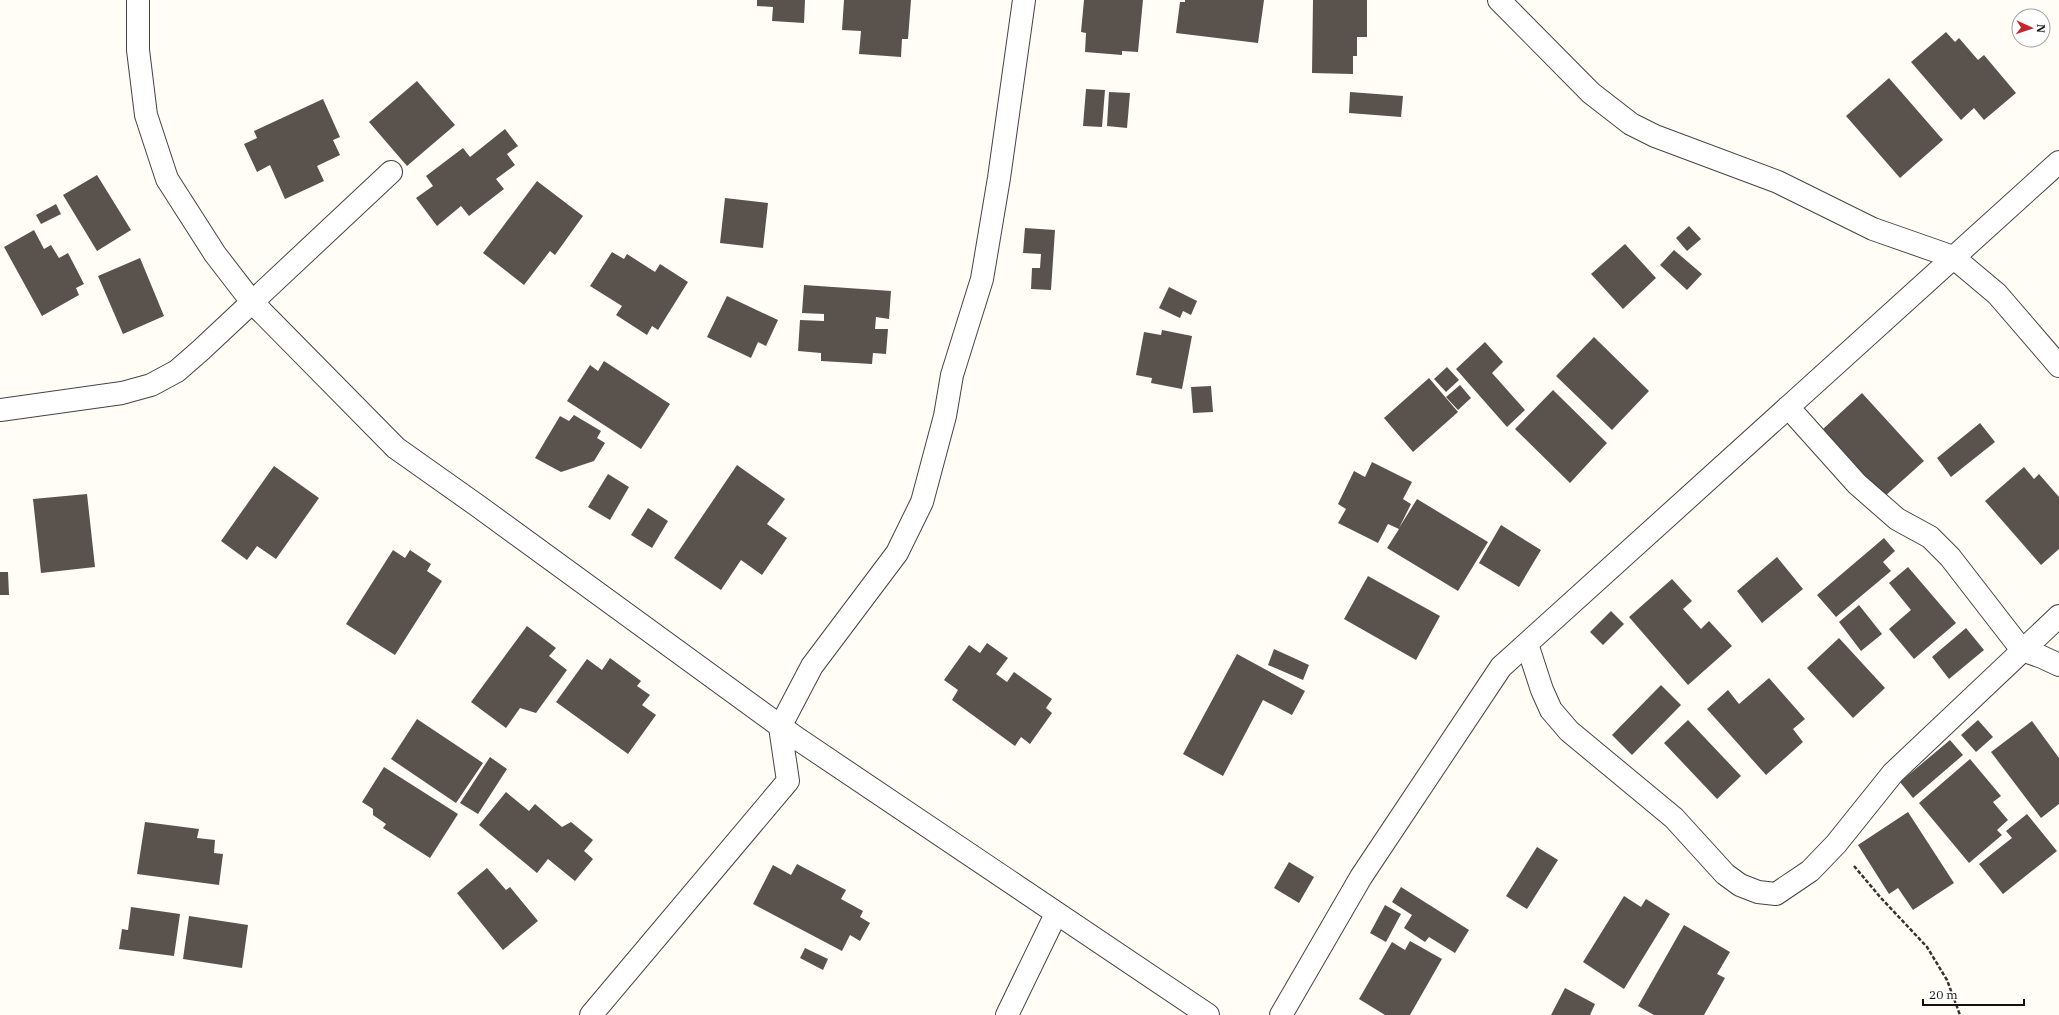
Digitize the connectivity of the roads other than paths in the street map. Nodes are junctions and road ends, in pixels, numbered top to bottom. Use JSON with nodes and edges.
{"nodes":[{"id":1,"x":138,"y":0,"type":"edge"},
{"id":2,"x":1024,"y":0,"type":"edge"},
{"id":3,"x":1499,"y":0,"type":"edge"},
{"id":4,"x":2059,"y":162,"type":"edge"},
{"id":5,"x":392,"y":172,"type":"dead end"},
{"id":6,"x":1953,"y":257,"type":"junction"},
{"id":7,"x":252,"y":302,"type":"junction"},
{"id":8,"x":2059,"y":366,"type":"edge"},
{"id":9,"x":1788,"y":407,"type":"junction"},
{"id":10,"x":0,"y":410,"type":"edge"},
{"id":11,"x":2059,"y":616,"type":"edge"},
{"id":12,"x":1527,"y":644,"type":"junction"},
{"id":13,"x":2022,"y":650,"type":"junction"},
{"id":14,"x":2059,"y":665,"type":"edge"},
{"id":15,"x":780,"y":727,"type":"junction"},
{"id":16,"x":1056,"y":914,"type":"junction"},
{"id":17,"x":591,"y":1015,"type":"edge"},
{"id":18,"x":1007,"y":1015,"type":"edge"},
{"id":19,"x":1208,"y":1015,"type":"edge"},
{"id":20,"x":1280,"y":1015,"type":"edge"}],
"edges":[{"from":1,"to":7,"type":"street"},
{"from":2,"to":15,"type":"street"},
{"from":3,"to":6,"type":"street"},
{"from":4,"to":6,"type":"street"},
{"from":5,"to":7,"type":"street"},
{"from":6,"to":8,"type":"street"},
{"from":6,"to":9,"type":"street"},
{"from":7,"to":10,"type":"street"},
{"from":7,"to":15,"type":"street"},
{"from":9,"to":12,"type":"street"},
{"from":9,"to":13,"type":"street"},
{"from":11,"to":13,"type":"street"},
{"from":12,"to":13,"type":"street"},
{"from":12,"to":20,"type":"street"},
{"from":13,"to":14,"type":"street"},
{"from":15,"to":16,"type":"street"},
{"from":15,"to":17,"type":"street"},
{"from":16,"to":18,"type":"street"},
{"from":16,"to":19,"type":"street"}]}
